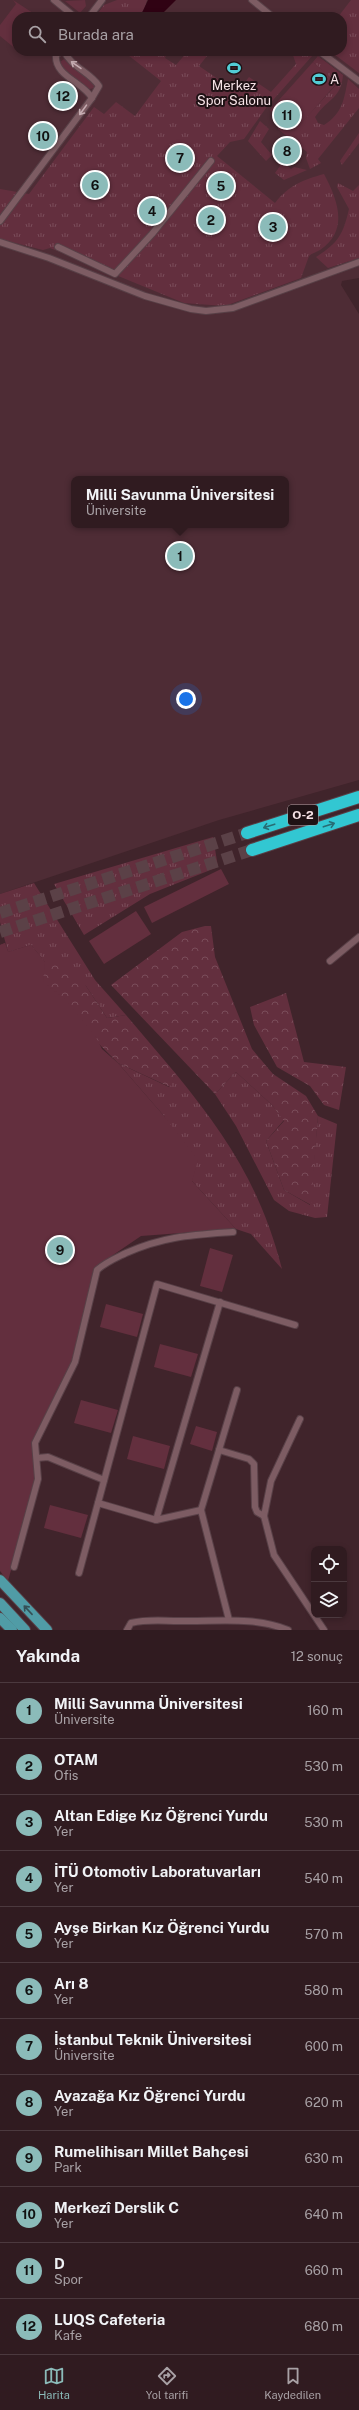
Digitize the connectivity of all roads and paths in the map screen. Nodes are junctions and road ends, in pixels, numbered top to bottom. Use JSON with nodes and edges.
{"nodes":[{"id":1,"x":54,"y":0,"type":"edge"},
{"id":2,"x":102,"y":0,"type":"edge"},
{"id":3,"x":252,"y":0,"type":"edge"},
{"id":4,"x":69,"y":12,"type":"edge"},
{"id":5,"x":93,"y":12,"type":"edge"},
{"id":6,"x":267,"y":12,"type":"edge"},
{"id":7,"x":56,"y":56,"type":"edge"},
{"id":8,"x":66,"y":56,"type":"edge"},
{"id":9,"x":325,"y":56,"type":"edge"},
{"id":10,"x":359,"y":82,"type":"edge"},
{"id":11,"x":92,"y":98,"type":"junction"},
{"id":12,"x":210,"y":162,"type":"dead end"},
{"id":13,"x":0,"y":221,"type":"edge"},
{"id":14,"x":0,"y":242,"type":"edge"},
{"id":15,"x":58,"y":247,"type":"dead end"},
{"id":16,"x":359,"y":262,"type":"edge"},
{"id":17,"x":359,"y":797,"type":"edge"},
{"id":18,"x":359,"y":815,"type":"edge"},
{"id":19,"x":247,"y":833,"type":"tunnel mouth"},
{"id":20,"x":252,"y":850,"type":"tunnel mouth"},
{"id":21,"x":359,"y":937,"type":"edge"},
{"id":22,"x":330,"y":961,"type":"dead end"},
{"id":23,"x":233,"y":1232,"type":"dead end"},
{"id":24,"x":220,"y":1302,"type":"junction"},
{"id":25,"x":295,"y":1325,"type":"dead end"},
{"id":26,"x":237,"y":1390,"type":"dead end"},
{"id":27,"x":300,"y":1419,"type":"dead end"},
{"id":28,"x":219,"y":1450,"type":"junction"},
{"id":29,"x":37,"y":1458,"type":"junction"},
{"id":30,"x":104,"y":1480,"type":"junction"},
{"id":31,"x":98,"y":1503,"type":"junction"},
{"id":32,"x":201,"y":1510,"type":"junction"},
{"id":33,"x":264,"y":1516,"type":"junction"},
{"id":34,"x":156,"y":1520,"type":"junction"},
{"id":35,"x":14,"y":1567,"type":"dead end"},
{"id":36,"x":79,"y":1573,"type":"dead end"},
{"id":37,"x":0,"y":1580,"type":"edge"},
{"id":38,"x":0,"y":1603,"type":"edge"},
{"id":39,"x":0,"y":1618,"type":"edge"},
{"id":40,"x":229,"y":1620,"type":"junction"},
{"id":41,"x":12,"y":1630,"type":"edge"},
{"id":42,"x":25,"y":1630,"type":"edge"},
{"id":43,"x":47,"y":1630,"type":"edge"},
{"id":44,"x":127,"y":1630,"type":"edge"},
{"id":45,"x":288,"y":1630,"type":"edge"},
{"id":46,"x":324,"y":1630,"type":"edge"}],
"edges":[{"from":1,"to":4,"type":"street"},
{"from":2,"to":5,"type":"street"},
{"from":3,"to":6,"type":"street"},
{"from":7,"to":11,"type":"street"},
{"from":11,"to":8,"type":"street","one_way":true},
{"from":9,"to":10,"type":"street"},
{"from":11,"to":13,"type":"street","one_way":true},
{"from":12,"to":15,"type":"street"},
{"from":14,"to":16,"type":"street"},
{"from":17,"to":19,"type":"highway","number":"O-2","one_way":true},
{"from":20,"to":18,"type":"highway","number":"O-2","one_way":true},
{"from":21,"to":22,"type":"street"},
{"from":23,"to":29,"type":"street"},
{"from":24,"to":25,"type":"street"},
{"from":24,"to":30,"type":"street"},
{"from":24,"to":34,"type":"street"},
{"from":26,"to":28,"type":"street"},
{"from":27,"to":33,"type":"street"},
{"from":28,"to":32,"type":"street"},
{"from":28,"to":33,"type":"street"},
{"from":29,"to":30,"type":"street"},
{"from":29,"to":35,"type":"street"},
{"from":30,"to":31,"type":"street"},
{"from":31,"to":34,"type":"street"},
{"from":31,"to":36,"type":"street"},
{"from":32,"to":34,"type":"street"},
{"from":32,"to":40,"type":"street"},
{"from":33,"to":46,"type":"street"},
{"from":43,"to":37,"type":"main road","one_way":true},
{"from":38,"to":42,"type":"main road"},
{"from":39,"to":41,"type":"main road"},
{"from":40,"to":44,"type":"street"},
{"from":40,"to":45,"type":"street"}]}
